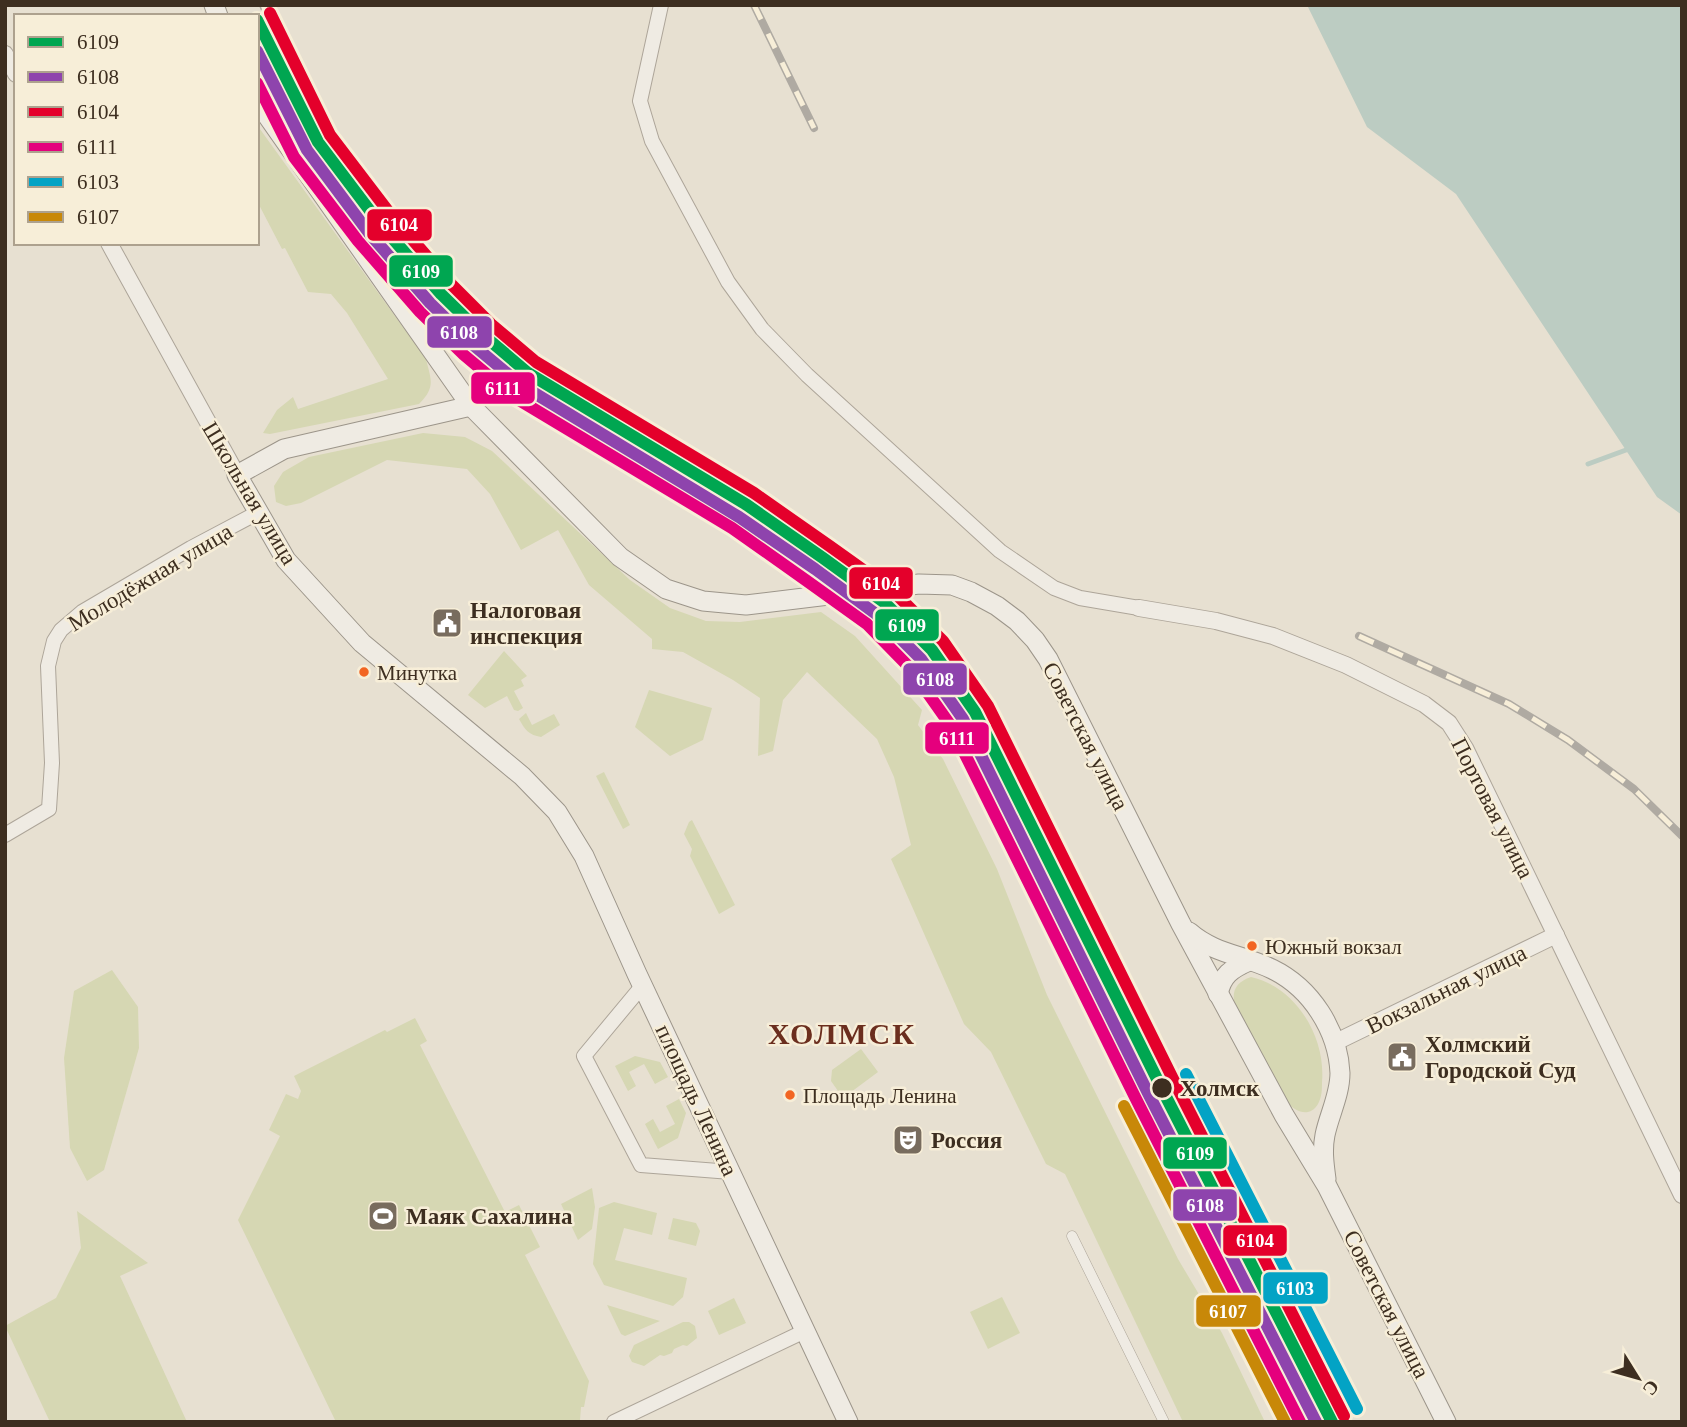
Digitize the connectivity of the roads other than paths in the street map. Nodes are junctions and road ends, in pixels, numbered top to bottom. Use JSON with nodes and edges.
{"nodes":[{"id":1,"x":661,"y":5,"type":"edge"},
{"id":2,"x":5,"y":54,"type":"edge"},
{"id":3,"x":14,"y":70,"type":"edge"},
{"id":4,"x":259,"y":104,"type":"edge"},
{"id":5,"x":110,"y":245,"type":"edge"},
{"id":6,"x":471,"y":406,"type":"junction"},
{"id":7,"x":237,"y":475,"type":"junction"},
{"id":8,"x":258,"y":512,"type":"junction"},
{"id":9,"x":1139,"y":608,"type":"joint"},
{"id":10,"x":5,"y":835,"type":"edge"},
{"id":11,"x":584,"y":856,"type":"joint"},
{"id":12,"x":1181,"y":924,"type":"junction"},
{"id":13,"x":1556,"y":935,"type":"junction"},
{"id":14,"x":1248,"y":961,"type":"junction"},
{"id":15,"x":643,"y":985,"type":"junction"},
{"id":16,"x":1218,"y":994,"type":"junction"},
{"id":17,"x":1336,"y":1042,"type":"junction"},
{"id":18,"x":1334,"y":1111,"type":"junction"},
{"id":19,"x":1283,"y":1115,"type":"junction"},
{"id":20,"x":731,"y":1171,"type":"junction"},
{"id":21,"x":1327,"y":1186,"type":"junction"},
{"id":22,"x":1682,"y":1195,"type":"edge"},
{"id":23,"x":1072,"y":1236,"type":"dead end"},
{"id":24,"x":808,"y":1337,"type":"junction"},
{"id":25,"x":614,"y":1422,"type":"edge"},
{"id":26,"x":848,"y":1422,"type":"edge"},
{"id":27,"x":1164,"y":1422,"type":"edge"},
{"id":28,"x":1446,"y":1422,"type":"edge"}],
"edges":[{"from":1,"to":9,"type":"street"},
{"from":2,"to":3,"type":"street"},
{"from":4,"to":6,"type":"main road"},
{"from":5,"to":7,"type":"street","name":"Школьная улица"},
{"from":6,"to":7,"type":"main road"},
{"from":6,"to":12,"type":"main road","name":"Советская улица"},
{"from":7,"to":8,"type":"main road","name":"Школьная улица"},
{"from":8,"to":10,"type":"street","name":"Молодёжная улица"},
{"from":8,"to":11,"type":"main road","name":"Школьная улица"},
{"from":9,"to":13,"type":"street","name":"Портовая улица"},
{"from":11,"to":15,"type":"main road","name":"площадь Ленина"},
{"from":12,"to":14,"type":"main road","name":"Советская улица"},
{"from":12,"to":16,"type":"main road","name":"Советская улица"},
{"from":13,"to":17,"type":"street","name":"Вокзальная улица"},
{"from":13,"to":22,"type":"street","name":"Портовая улица"},
{"from":14,"to":16,"type":"main road"},
{"from":14,"to":17,"type":"main road","name":"Советская улица"},
{"from":15,"to":20,"type":"main road","name":"площадь Ленина"},
{"from":15,"to":20,"type":"street"},
{"from":16,"to":19,"type":"main road","name":"Советская улица"},
{"from":17,"to":18,"type":"main road","name":"Советская улица"},
{"from":18,"to":19,"type":"main road"},
{"from":18,"to":21,"type":"main road","name":"Советская улица"},
{"from":19,"to":21,"type":"main road","name":"Советская улица"},
{"from":20,"to":24,"type":"main road","name":"площадь Ленина"},
{"from":21,"to":28,"type":"main road","name":"Советская улица"},
{"from":23,"to":27,"type":"street"},
{"from":24,"to":25,"type":"street"},
{"from":24,"to":26,"type":"main road","name":"площадь Ленина"}]}
